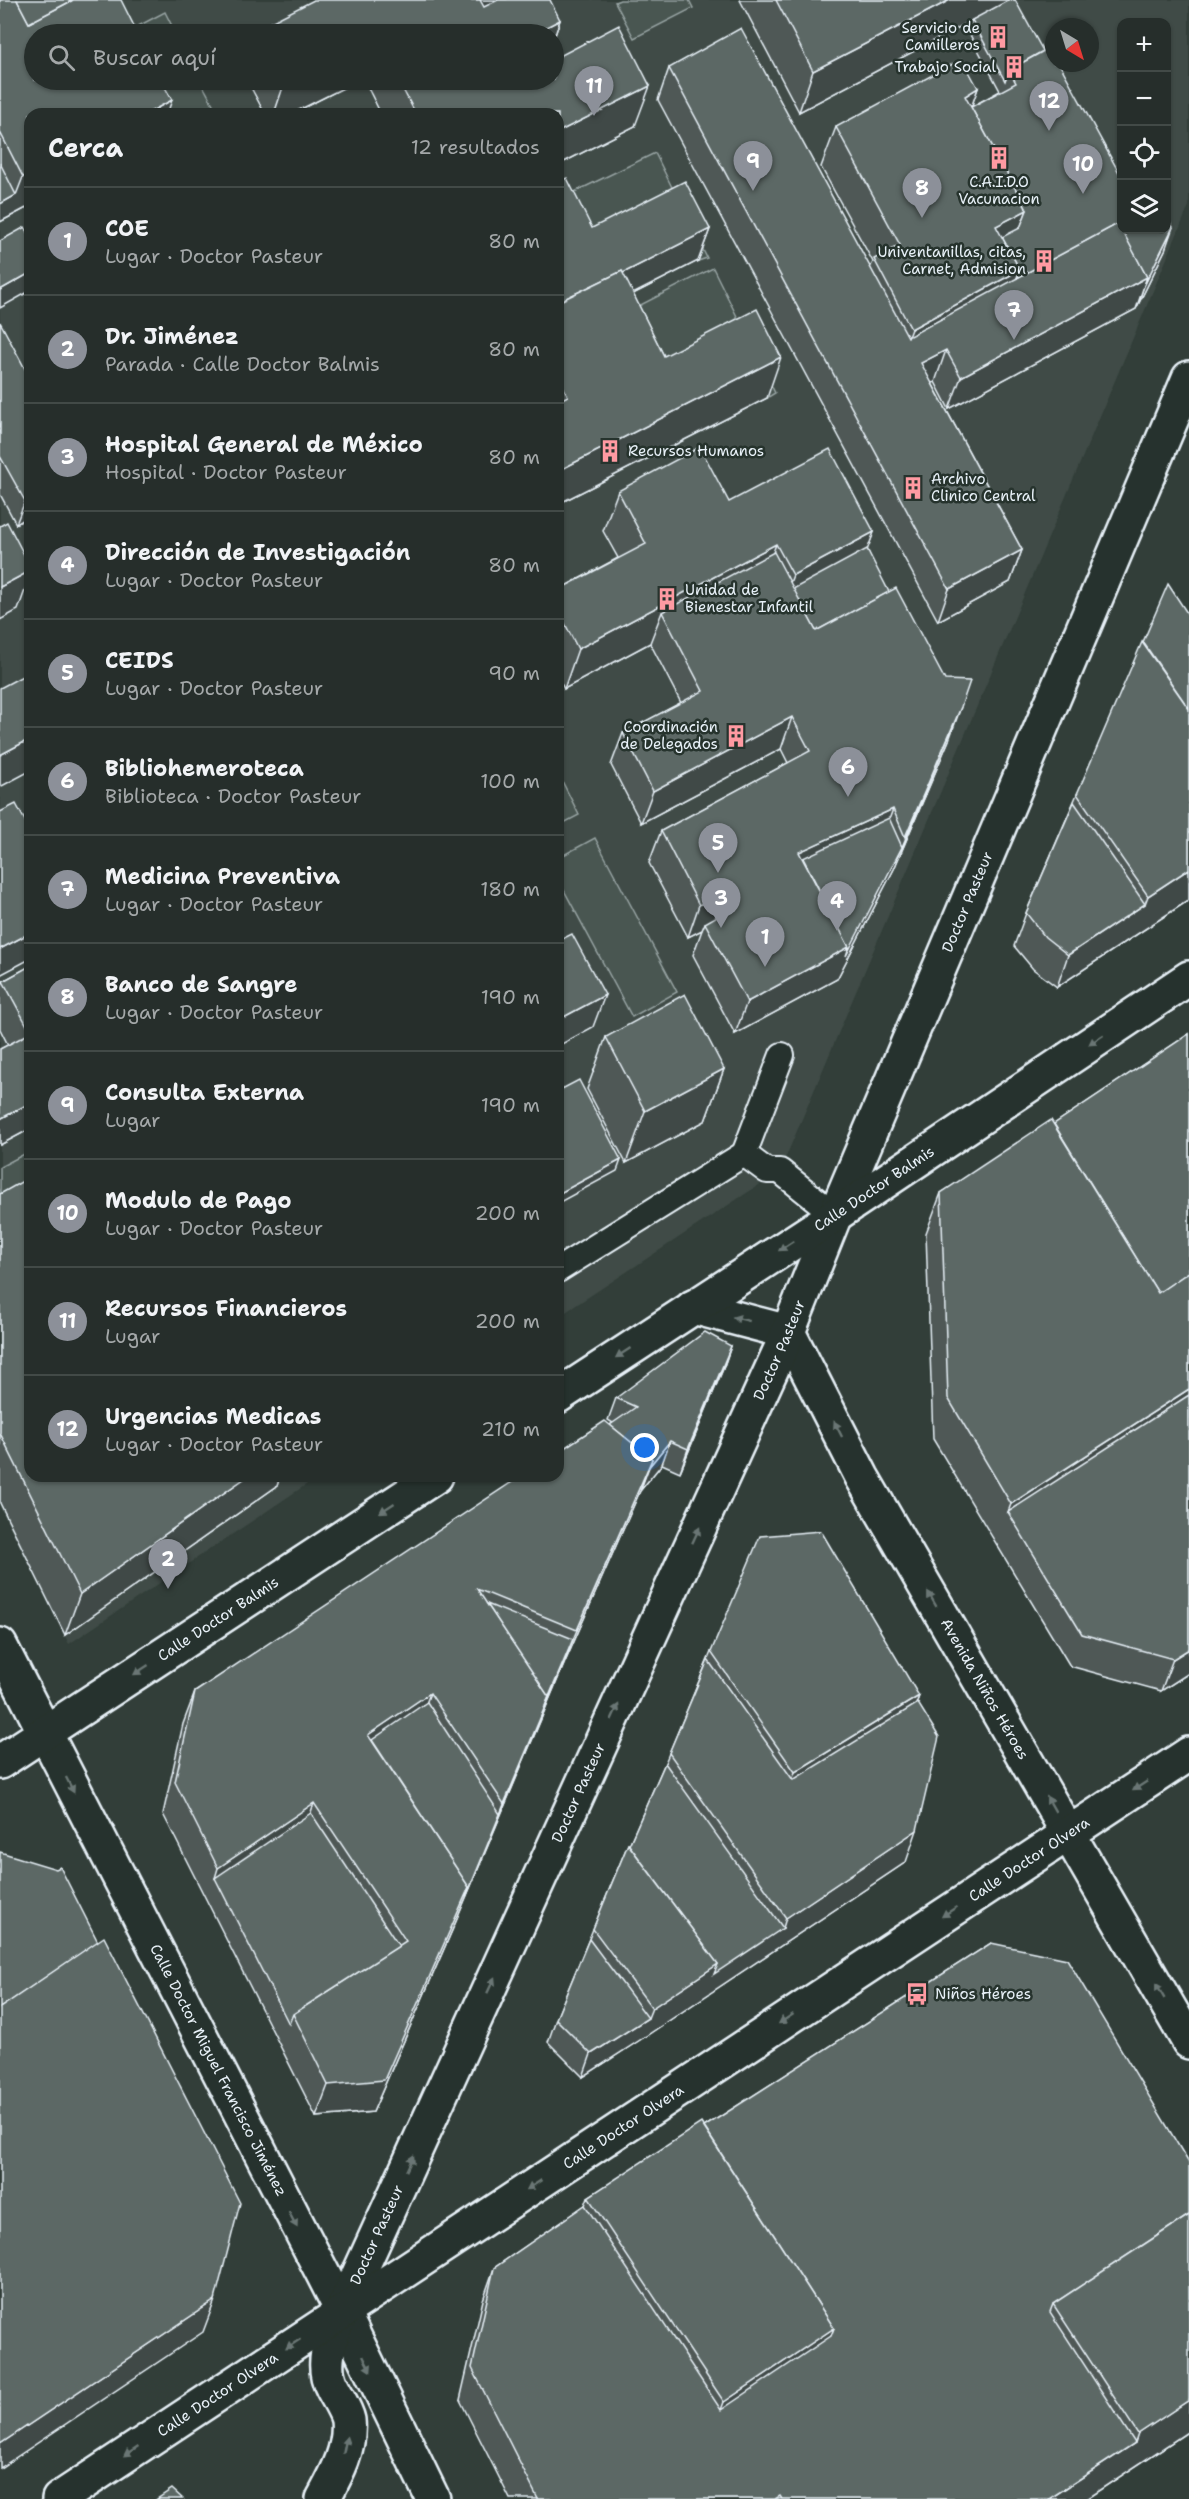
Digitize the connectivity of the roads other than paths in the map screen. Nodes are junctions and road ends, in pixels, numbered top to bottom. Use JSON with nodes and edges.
{"nodes":[{"id":1,"x":1189,"y":378,"type":"edge"},
{"id":2,"x":1189,"y":978,"type":"edge"},
{"id":3,"x":782,"y":1055,"type":"dead end"},
{"id":4,"x":744,"y":1154,"type":"junction"},
{"id":5,"x":835,"y":1215,"type":"junction"},
{"id":6,"x":564,"y":1266,"type":"edge"},
{"id":7,"x":693,"y":1307,"type":"junction"},
{"id":8,"x":788,"y":1332,"type":"junction"},
{"id":9,"x":564,"y":1392,"type":"edge"},
{"id":10,"x":427,"y":1482,"type":"edge"},
{"id":11,"x":0,"y":1645,"type":"edge"},
{"id":12,"x":44,"y":1732,"type":"junction"},
{"id":13,"x":1189,"y":1754,"type":"edge"},
{"id":14,"x":0,"y":1762,"type":"edge"},
{"id":15,"x":1068,"y":1834,"type":"junction"},
{"id":16,"x":1189,"y":2042,"type":"edge"},
{"id":17,"x":342,"y":2311,"type":"junction"},
{"id":18,"x":59,"y":2499,"type":"edge"},
{"id":19,"x":323,"y":2499,"type":"edge"},
{"id":20,"x":433,"y":2499,"type":"edge"}],
"edges":[{"from":1,"to":5,"type":"main road","name":"Doctor Pasteur"},
{"from":2,"to":5,"type":"main road","name":"Calle Doctor Balmis","one_way":true},
{"from":3,"to":4,"type":"lane"},
{"from":4,"to":5,"type":"lane"},
{"from":4,"to":6,"type":"lane"},
{"from":5,"to":7,"type":"main road","name":"Calle Doctor Balmis","one_way":true},
{"from":5,"to":8,"type":"main road","name":"Doctor Pasteur"},
{"from":8,"to":7,"type":"main road","one_way":true},
{"from":7,"to":9,"type":"main road","name":"Calle Doctor Balmis","one_way":true},
{"from":15,"to":8,"type":"main road","name":"Avenida Niños Héroes","one_way":true},
{"from":17,"to":8,"type":"main road","name":"Doctor Pasteur","one_way":true},
{"from":10,"to":12,"type":"main road","name":"Calle Doctor Balmis","one_way":true},
{"from":11,"to":12,"type":"main road","name":"Calle Doctor Miguel Francisco Jiménez"},
{"from":12,"to":14,"type":"main road","name":"Calle Doctor Balmis"},
{"from":12,"to":17,"type":"main road","name":"Calle Doctor Miguel Francisco Jiménez","one_way":true},
{"from":13,"to":15,"type":"main road","name":"Calle Doctor Olvera","one_way":true},
{"from":16,"to":15,"type":"main road","name":"Avenida Niños Héroes","one_way":true},
{"from":15,"to":17,"type":"main road","name":"Calle Doctor Olvera","one_way":true},
{"from":17,"to":18,"type":"main road","name":"Calle Doctor Olvera","one_way":true},
{"from":19,"to":17,"type":"main road","name":"Doctor Pasteur","one_way":true},
{"from":17,"to":20,"type":"main road","name":"Calle Doctor Miguel Francisco Jiménez","one_way":true}]}
